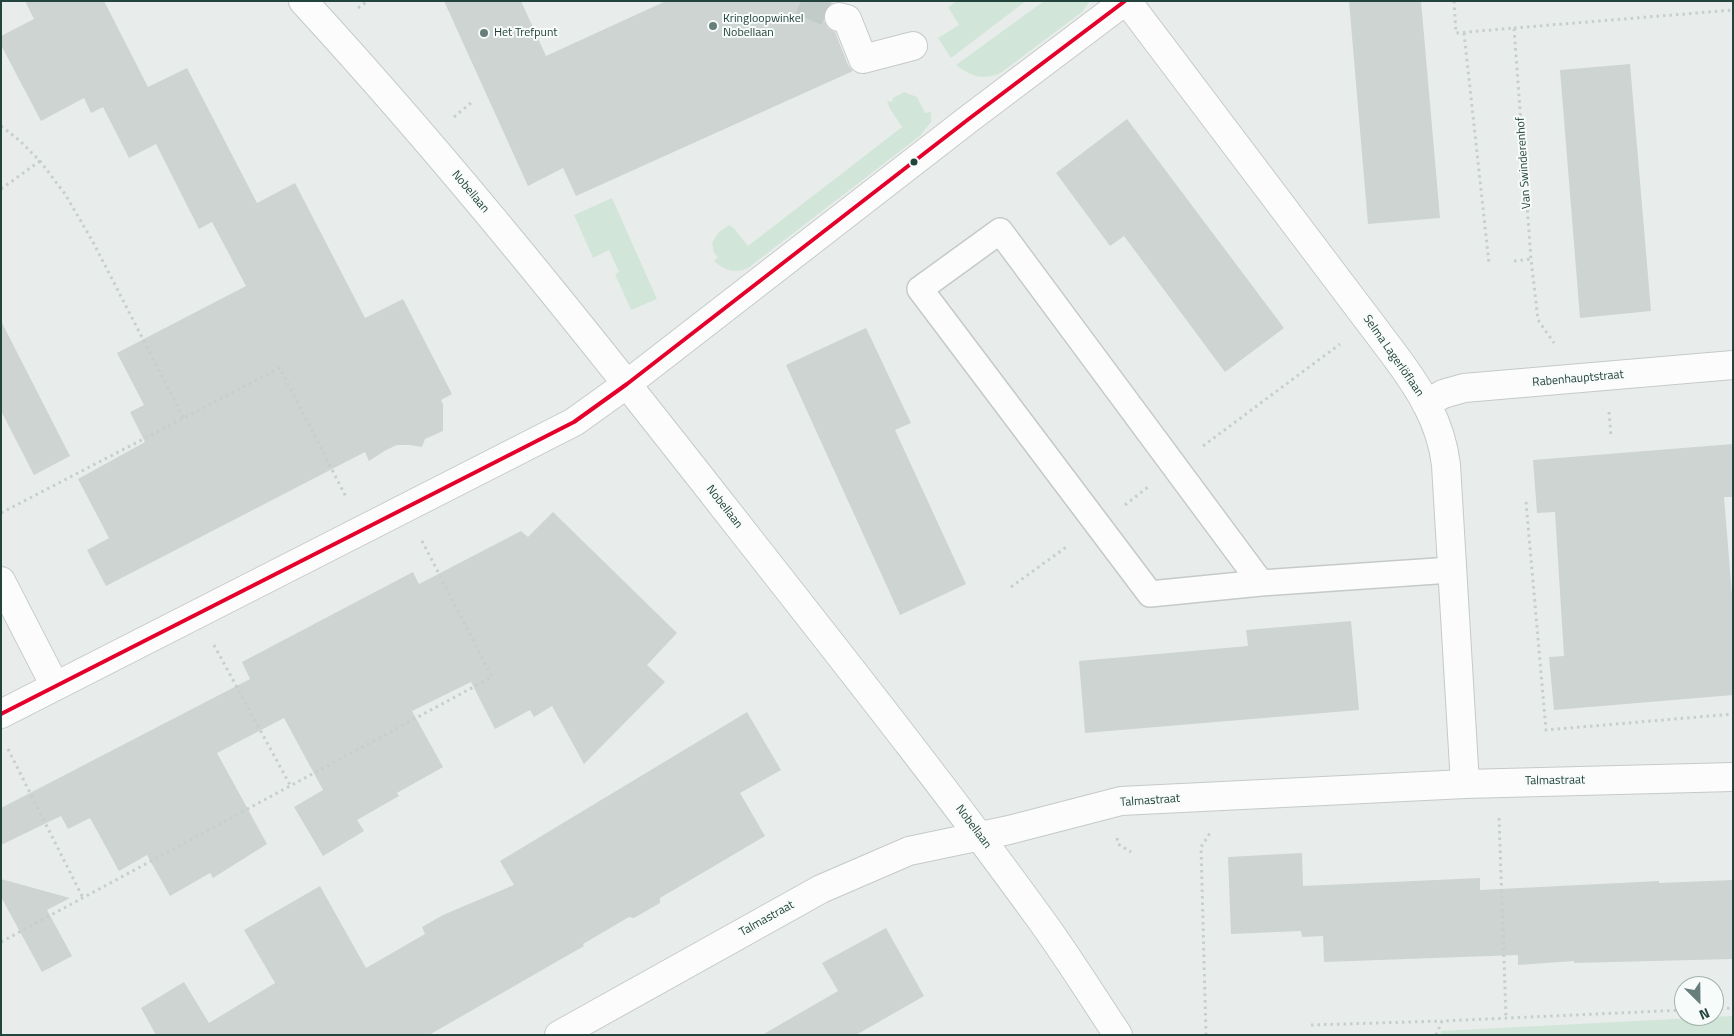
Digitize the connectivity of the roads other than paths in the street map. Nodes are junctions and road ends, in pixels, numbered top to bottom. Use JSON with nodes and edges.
{"nodes":[{"id":1,"x":303,"y":1,"type":"edge"},
{"id":2,"x":1126,"y":1,"type":"edge"},
{"id":3,"x":839,"y":16,"type":"tunnel mouth"},
{"id":4,"x":913,"y":46,"type":"dead end"},
{"id":5,"x":1733,"y":365,"type":"edge"},
{"id":6,"x":627,"y":384,"type":"junction"},
{"id":7,"x":1426,"y":404,"type":"junction"},
{"id":8,"x":1452,"y":570,"type":"junction"},
{"id":9,"x":1,"y":581,"type":"edge"},
{"id":10,"x":1261,"y":583,"type":"junction"},
{"id":11,"x":55,"y":686,"type":"junction"},
{"id":12,"x":1,"y":714,"type":"edge"},
{"id":13,"x":1733,"y":777,"type":"edge"},
{"id":14,"x":1465,"y":784,"type":"junction"},
{"id":15,"x":980,"y":836,"type":"junction"},
{"id":16,"x":559,"y":1035,"type":"edge"},
{"id":17,"x":1118,"y":1035,"type":"edge"}],
"edges":[{"from":1,"to":6,"type":"street","name":"Nobellaan"},
{"from":2,"to":6,"type":"street"},
{"from":2,"to":7,"type":"street","name":"Selma Lagerlöflaan"},
{"from":3,"to":4,"type":"street"},
{"from":5,"to":7,"type":"street","name":"Rabenhauptstraat"},
{"from":6,"to":11,"type":"street"},
{"from":6,"to":15,"type":"street","name":"Nobellaan"},
{"from":7,"to":8,"type":"street","name":"Selma Lagerlöflaan"},
{"from":8,"to":10,"type":"lane"},
{"from":8,"to":14,"type":"street","name":"Selma Lagerlöflaan"},
{"from":9,"to":11,"type":"street"},
{"from":10,"to":10,"type":"lane"},
{"from":11,"to":12,"type":"street"},
{"from":13,"to":14,"type":"street","name":"Talmastraat"},
{"from":14,"to":15,"type":"street","name":"Talmastraat"},
{"from":15,"to":16,"type":"street","name":"Talmastraat"},
{"from":15,"to":17,"type":"street","name":"Nobellaan"}]}
